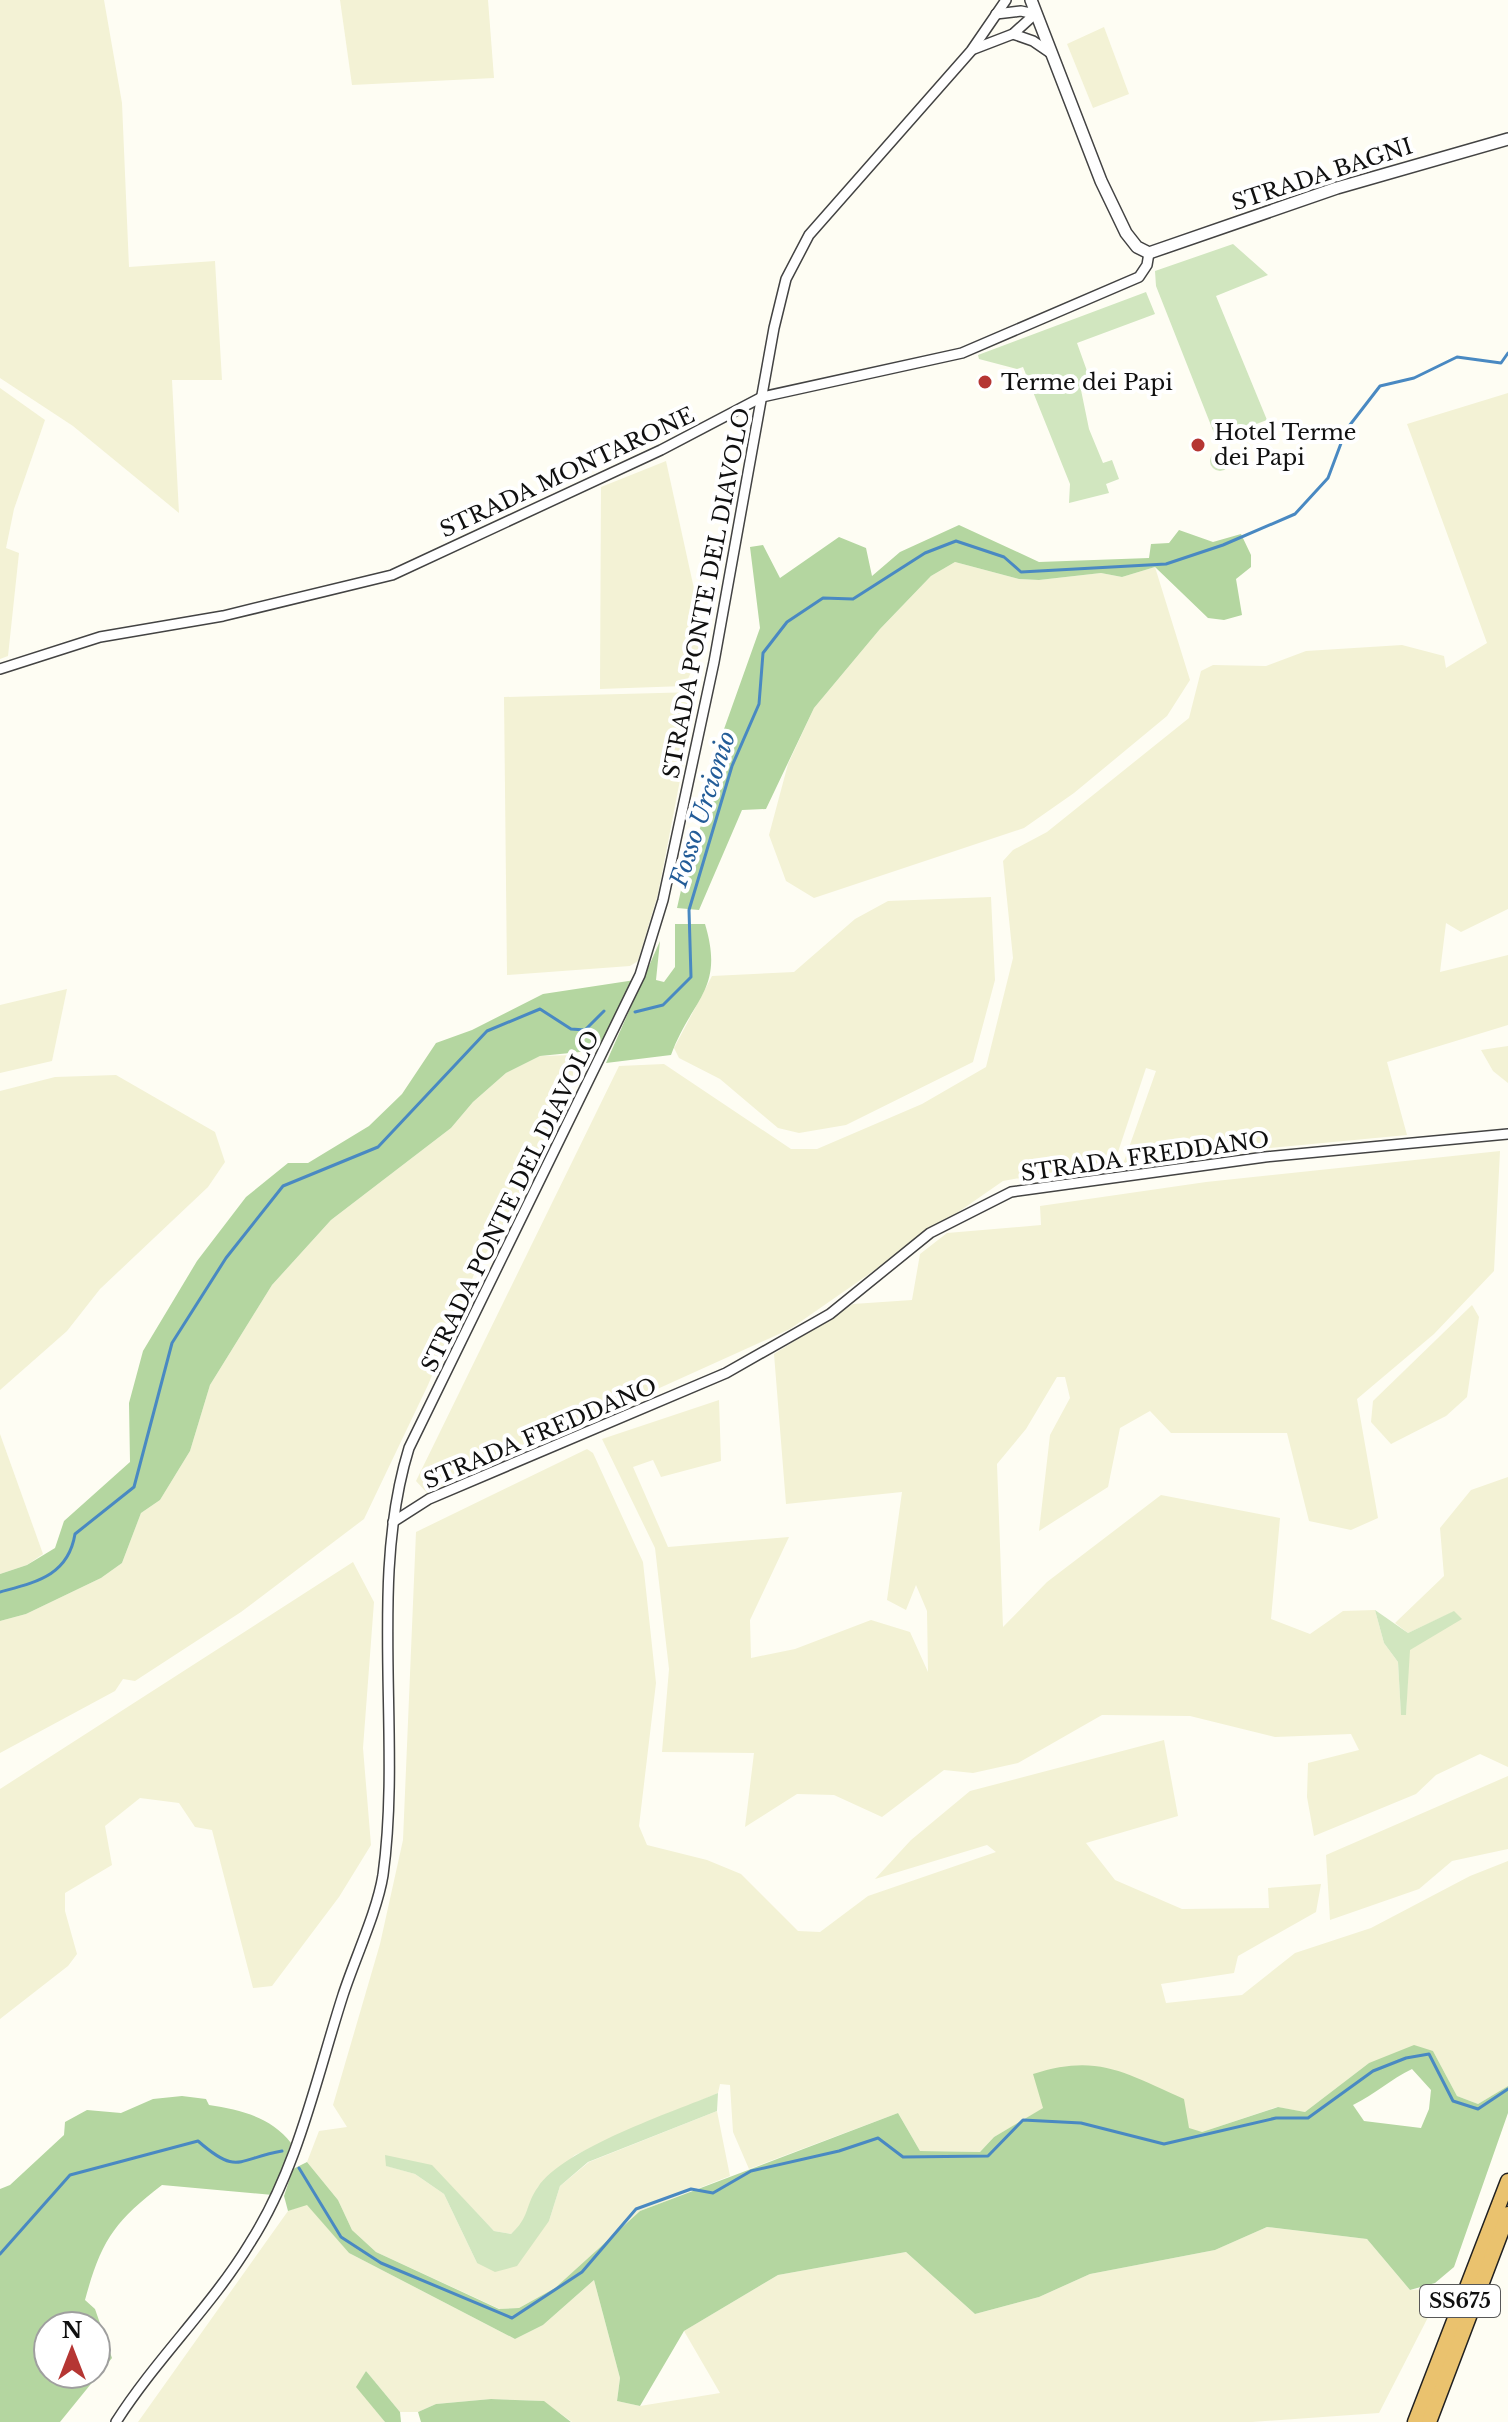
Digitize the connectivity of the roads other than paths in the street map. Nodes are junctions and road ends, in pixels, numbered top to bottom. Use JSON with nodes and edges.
{"nodes":[{"id":1,"x":1006,"y":0,"type":"edge"},
{"id":2,"x":1031,"y":0,"type":"edge"},
{"id":3,"x":996,"y":14,"type":"junction"},
{"id":4,"x":1035,"y":14,"type":"junction"},
{"id":5,"x":1013,"y":34,"type":"junction"},
{"id":6,"x":971,"y":51,"type":"junction"},
{"id":7,"x":1052,"y":54,"type":"junction"},
{"id":8,"x":1508,"y":139,"type":"edge"},
{"id":9,"x":1149,"y":253,"type":"junction"},
{"id":10,"x":762,"y":397,"type":"junction"},
{"id":11,"x":0,"y":669,"type":"edge"},
{"id":12,"x":1508,"y":1134,"type":"edge"},
{"id":13,"x":393,"y":1522,"type":"junction"},
{"id":14,"x":1508,"y":2181,"type":"edge"},
{"id":15,"x":1508,"y":2214,"type":"edge"},
{"id":16,"x":116,"y":2422,"type":"edge"},
{"id":17,"x":1415,"y":2422,"type":"edge"},
{"id":18,"x":1429,"y":2422,"type":"edge"}],
"edges":[{"from":1,"to":3,"type":"street","name":"STRADA PONTE DEL DIAVOLO"},
{"from":2,"to":4,"type":"street"},
{"from":3,"to":4,"type":"street"},
{"from":3,"to":6,"type":"street","name":"STRADA PONTE DEL DIAVOLO"},
{"from":4,"to":5,"type":"street"},
{"from":4,"to":7,"type":"street"},
{"from":5,"to":6,"type":"street"},
{"from":5,"to":7,"type":"street"},
{"from":6,"to":10,"type":"street","name":"STRADA PONTE DEL DIAVOLO"},
{"from":7,"to":9,"type":"street"},
{"from":8,"to":9,"type":"street","name":"STRADA BAGNI"},
{"from":9,"to":10,"type":"street","name":"STRADA MONTARONE"},
{"from":10,"to":11,"type":"street","name":"STRADA MONTARONE"},
{"from":10,"to":13,"type":"street","name":"STRADA PONTE DEL DIAVOLO"},
{"from":12,"to":13,"type":"street","name":"STRADA FREDDANO"},
{"from":13,"to":16,"type":"street","name":"STRADA PONTE DEL DIAVOLO"},
{"from":14,"to":17,"type":"highway","number":"SS675"},
{"from":15,"to":18,"type":"highway","number":"SS675"}]}
